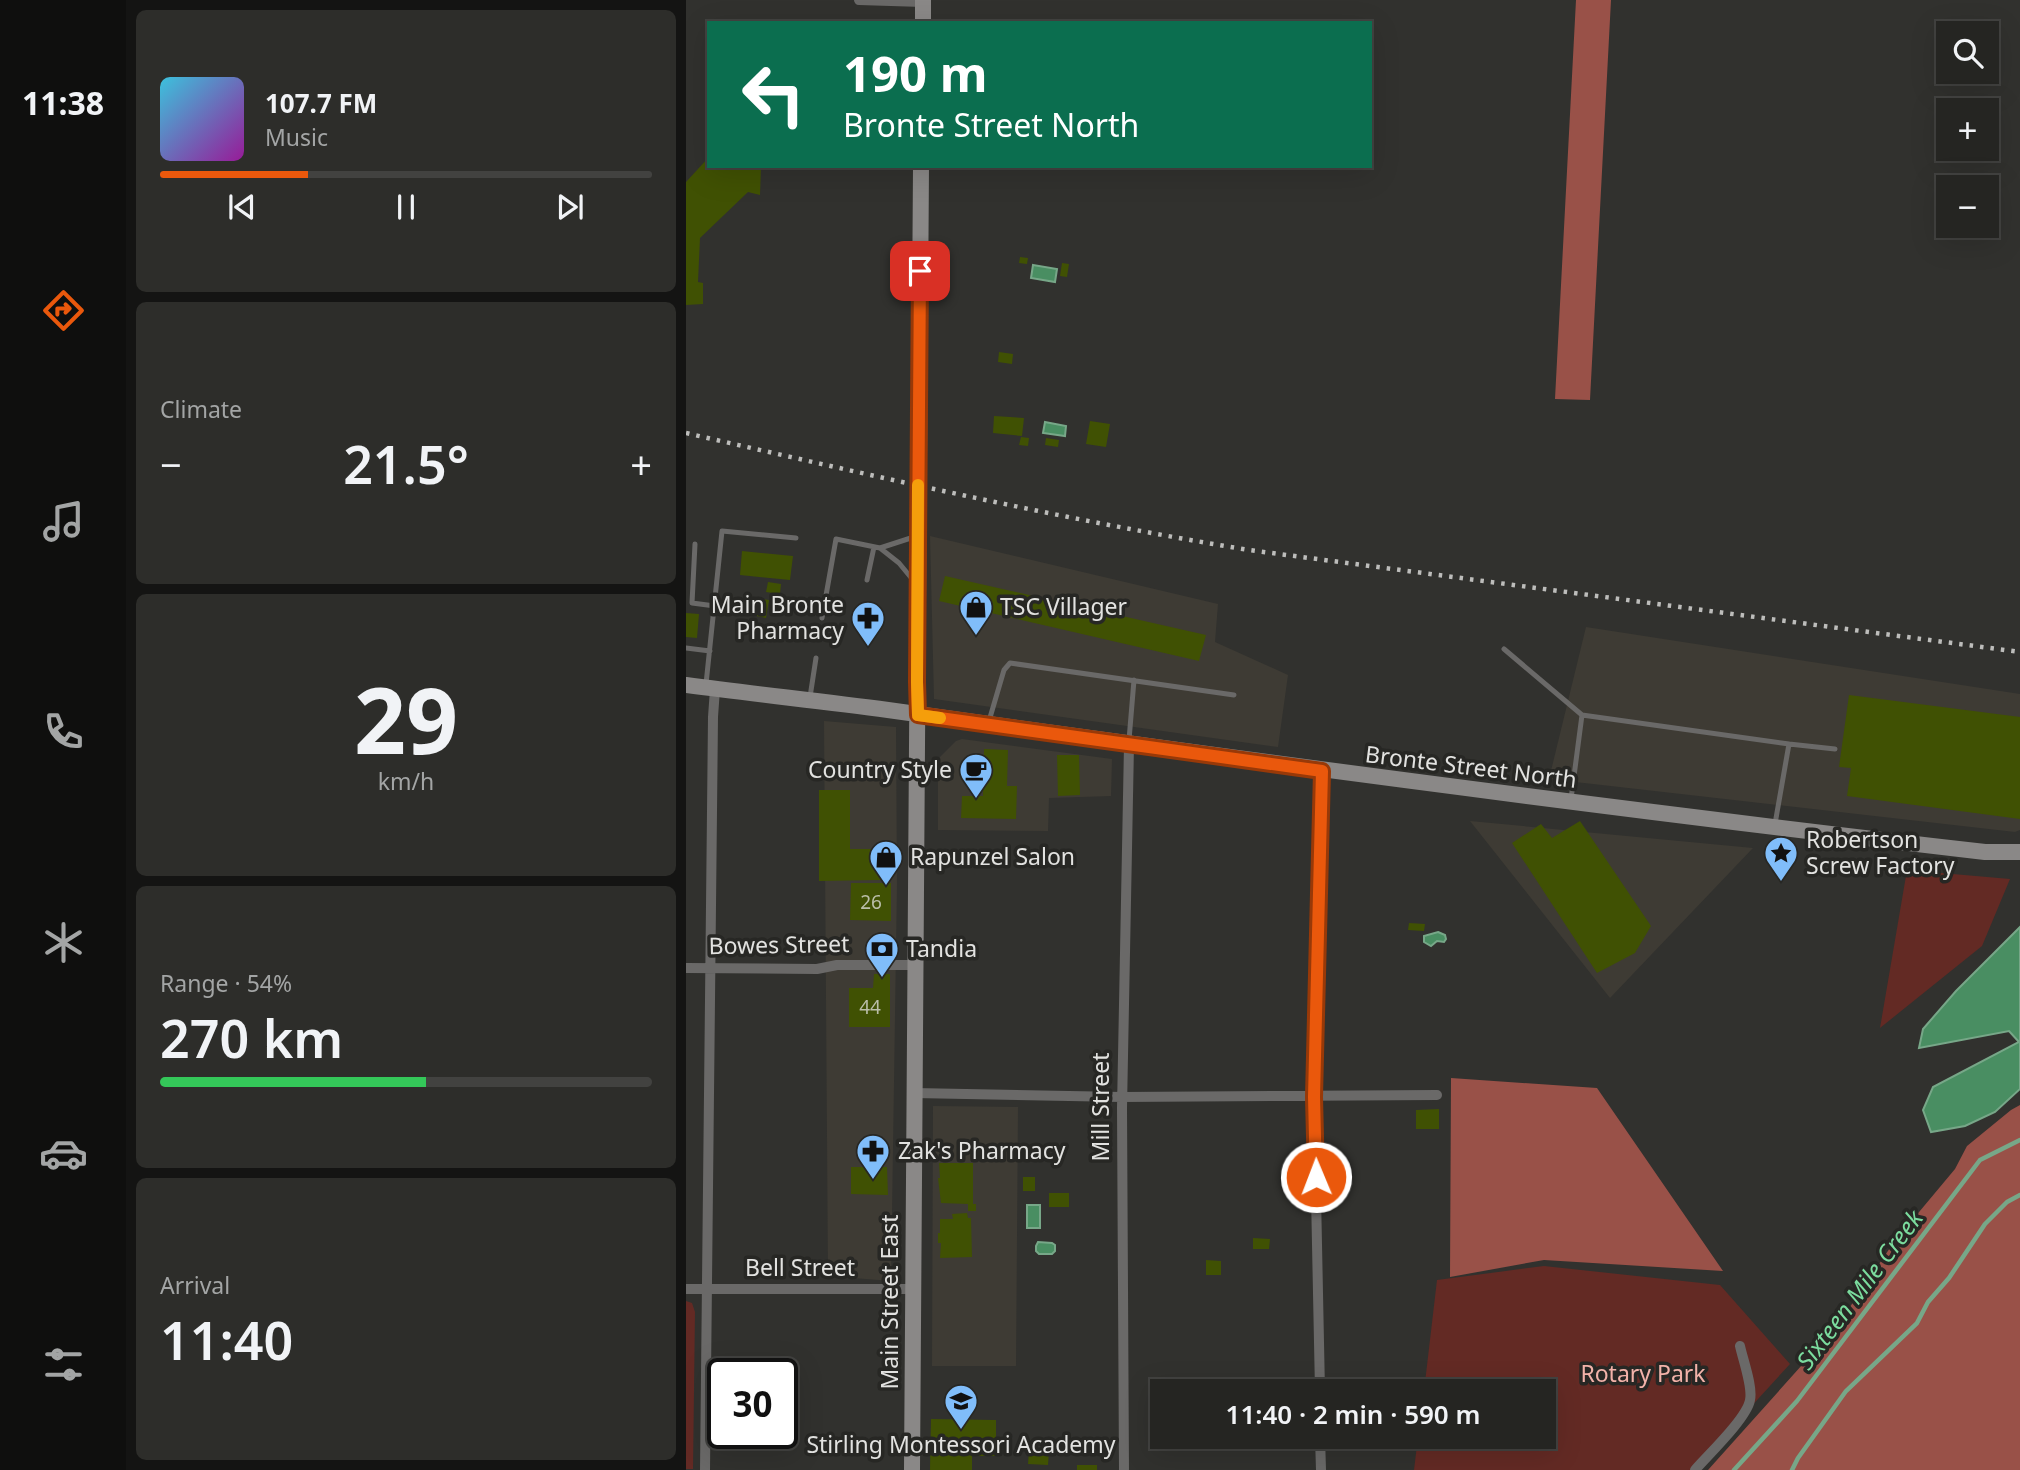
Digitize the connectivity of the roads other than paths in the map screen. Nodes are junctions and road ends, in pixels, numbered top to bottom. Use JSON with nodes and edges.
{"nodes":[{"id":1,"x":859,"y":0,"type":"edge"},
{"id":2,"x":923,"y":1,"type":"edge"},
{"id":3,"x":923,"y":21,"type":"edge"},
{"id":4,"x":921,"y":168,"type":"edge"},
{"id":5,"x":918,"y":536,"type":"junction"},
{"id":6,"x":796,"y":538,"type":"dead end"},
{"id":7,"x":695,"y":544,"type":"dead end"},
{"id":8,"x":877,"y":547,"type":"junction"},
{"id":9,"x":867,"y":580,"type":"dead end"},
{"id":10,"x":917,"y":584,"type":"junction"},
{"id":11,"x":715,"y":606,"type":"junction"},
{"id":12,"x":822,"y":618,"type":"dead end"},
{"id":13,"x":686,"y":648,"type":"edge"},
{"id":14,"x":1504,"y":649,"type":"dead end"},
{"id":15,"x":710,"y":651,"type":"junction"},
{"id":16,"x":816,"y":658,"type":"dead end"},
{"id":17,"x":1134,"y":680,"type":"junction"},
{"id":18,"x":686,"y":685,"type":"edge"},
{"id":19,"x":710,"y":688,"type":"junction"},
{"id":20,"x":1234,"y":695,"type":"dead end"},
{"id":21,"x":809,"y":701,"type":"junction"},
{"id":22,"x":918,"y":715,"type":"junction"},
{"id":23,"x":1582,"y":716,"type":"junction"},
{"id":24,"x":988,"y":724,"type":"junction"},
{"id":25,"x":1789,"y":744,"type":"junction"},
{"id":26,"x":1129,"y":745,"type":"junction"},
{"id":27,"x":1835,"y":749,"type":"dead end"},
{"id":28,"x":1322,"y":771,"type":"junction"},
{"id":29,"x":1571,"y":802,"type":"junction"},
{"id":30,"x":1775,"y":827,"type":"junction"},
{"id":31,"x":2020,"y":852,"type":"edge"},
{"id":32,"x":916,"y":965,"type":"junction"},
{"id":33,"x":686,"y":968,"type":"edge"},
{"id":34,"x":710,"y":968,"type":"junction"},
{"id":35,"x":914,"y":1093,"type":"junction"},
{"id":36,"x":1437,"y":1095,"type":"dead end"},
{"id":37,"x":1122,"y":1097,"type":"junction"},
{"id":38,"x":1314,"y":1097,"type":"junction"},
{"id":39,"x":686,"y":1289,"type":"edge"},
{"id":40,"x":707,"y":1289,"type":"junction"},
{"id":41,"x":913,"y":1289,"type":"junction"},
{"id":42,"x":1740,"y":1346,"type":"dead end"},
{"id":43,"x":1320,"y":1379,"type":"edge"},
{"id":44,"x":1320,"y":1449,"type":"edge"},
{"id":45,"x":705,"y":1470,"type":"edge"},
{"id":46,"x":912,"y":1470,"type":"edge"},
{"id":47,"x":1124,"y":1470,"type":"edge"},
{"id":48,"x":1321,"y":1470,"type":"edge"},
{"id":49,"x":1695,"y":1470,"type":"edge"}],
"edges":[{"from":1,"to":2,"type":"street"},
{"from":2,"to":3,"type":"main road"},
{"from":4,"to":5,"type":"main road","name":"Main Street East"},
{"from":5,"to":8,"type":"lane"},
{"from":5,"to":10,"type":"main road","name":"Main Street East"},
{"from":6,"to":11,"type":"lane"},
{"from":7,"to":11,"type":"lane"},
{"from":8,"to":9,"type":"lane"},
{"from":8,"to":10,"type":"lane"},
{"from":8,"to":12,"type":"lane"},
{"from":10,"to":22,"type":"main road","name":"Main Street East"},
{"from":11,"to":15,"type":"lane"},
{"from":13,"to":15,"type":"lane"},
{"from":14,"to":23,"type":"lane"},
{"from":15,"to":19,"type":"lane"},
{"from":16,"to":21,"type":"lane"},
{"from":17,"to":20,"type":"lane"},
{"from":17,"to":24,"type":"lane"},
{"from":17,"to":26,"type":"lane"},
{"from":18,"to":19,"type":"main road","name":"Bronte Street North"},
{"from":19,"to":21,"type":"main road","name":"Bronte Street North"},
{"from":19,"to":34,"type":"street"},
{"from":21,"to":22,"type":"main road","name":"Bronte Street North"},
{"from":22,"to":24,"type":"main road","name":"Bronte Street North"},
{"from":22,"to":32,"type":"main road","name":"Main Street East"},
{"from":23,"to":25,"type":"lane"},
{"from":23,"to":29,"type":"lane"},
{"from":24,"to":26,"type":"main road","name":"Bronte Street North"},
{"from":25,"to":27,"type":"lane"},
{"from":25,"to":30,"type":"lane"},
{"from":26,"to":28,"type":"main road","name":"Bronte Street North"},
{"from":26,"to":37,"type":"street","name":"Mill Street"},
{"from":28,"to":29,"type":"main road","name":"Bronte Street North"},
{"from":28,"to":38,"type":"street"},
{"from":29,"to":30,"type":"main road","name":"Bronte Street North"},
{"from":30,"to":31,"type":"main road","name":"Bronte Street North"},
{"from":32,"to":34,"type":"street","name":"Bowes Street"},
{"from":32,"to":35,"type":"main road","name":"Main Street East"},
{"from":33,"to":34,"type":"street","name":"Bowes Street"},
{"from":34,"to":40,"type":"street"},
{"from":35,"to":37,"type":"street"},
{"from":35,"to":41,"type":"main road","name":"Main Street East"},
{"from":36,"to":38,"type":"street"},
{"from":37,"to":38,"type":"street"},
{"from":37,"to":47,"type":"street","name":"Mill Street"},
{"from":38,"to":43,"type":"street"},
{"from":39,"to":40,"type":"street","name":"Bell Street"},
{"from":40,"to":41,"type":"street","name":"Bell Street"},
{"from":40,"to":45,"type":"street"},
{"from":41,"to":46,"type":"main road","name":"Main Street East"},
{"from":42,"to":49,"type":"street"},
{"from":44,"to":48,"type":"street"}]}
